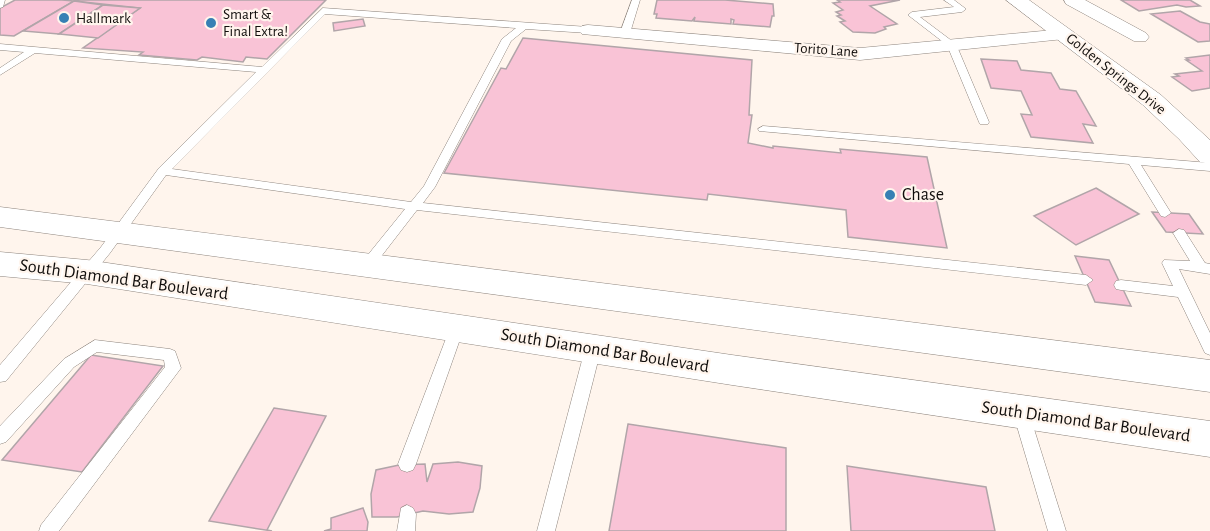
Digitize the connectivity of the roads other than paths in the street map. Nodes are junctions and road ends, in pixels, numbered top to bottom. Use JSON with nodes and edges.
{"nodes":[{"id":1,"x":1,"y":0,"type":"edge"},
{"id":2,"x":636,"y":0,"type":"edge"},
{"id":3,"x":948,"y":0,"type":"edge"},
{"id":4,"x":1016,"y":0,"type":"edge"},
{"id":5,"x":1072,"y":0,"type":"edge"},
{"id":6,"x":0,"y":5,"type":"edge"},
{"id":7,"x":524,"y":26,"type":"junction"},
{"id":8,"x":588,"y":30,"type":"joint"},
{"id":9,"x":626,"y":33,"type":"junction"},
{"id":10,"x":1064,"y":34,"type":"junction"},
{"id":11,"x":1140,"y":37,"type":"dead end"},
{"id":12,"x":951,"y":44,"type":"junction"},
{"id":13,"x":0,"y":47,"type":"edge"},
{"id":14,"x":35,"y":49,"type":"junction"},
{"id":15,"x":264,"y":70,"type":"junction"},
{"id":16,"x":0,"y":72,"type":"edge"},
{"id":17,"x":984,"y":122,"type":"dead end"},
{"id":18,"x":763,"y":129,"type":"dead end"},
{"id":19,"x":1210,"y":156,"type":"edge"},
{"id":20,"x":1133,"y":160,"type":"junction"},
{"id":21,"x":1210,"y":167,"type":"edge"},
{"id":22,"x":163,"y":171,"type":"junction"},
{"id":23,"x":414,"y":206,"type":"junction"},
{"id":24,"x":1166,"y":213,"type":"dead end"},
{"id":25,"x":0,"y":217,"type":"edge"},
{"id":26,"x":119,"y":231,"type":"junction"},
{"id":27,"x":1179,"y":233,"type":"dead end"},
{"id":28,"x":0,"y":264,"type":"edge"},
{"id":29,"x":368,"y":264,"type":"junction"},
{"id":30,"x":1205,"y":268,"type":"edge"},
{"id":31,"x":87,"y":272,"type":"junction"},
{"id":32,"x":1086,"y":280,"type":"dead end"},
{"id":33,"x":1121,"y":285,"type":"dead end"},
{"id":34,"x":1183,"y":292,"type":"junction"},
{"id":35,"x":457,"y":328,"type":"junction"},
{"id":36,"x":593,"y":349,"type":"junction"},
{"id":37,"x":1210,"y":349,"type":"edge"},
{"id":38,"x":0,"y":376,"type":"edge"},
{"id":39,"x":1210,"y":376,"type":"edge"},
{"id":40,"x":1021,"y":412,"type":"junction"},
{"id":41,"x":0,"y":437,"type":"edge"},
{"id":42,"x":1210,"y":439,"type":"edge"},
{"id":43,"x":407,"y":464,"type":"dead end"},
{"id":44,"x":48,"y":531,"type":"edge"},
{"id":45,"x":546,"y":531,"type":"edge"},
{"id":46,"x":1057,"y":531,"type":"edge"}],
"edges":[{"from":1,"to":6,"type":"lane"},
{"from":2,"to":9,"type":"lane"},
{"from":3,"to":12,"type":"lane"},
{"from":4,"to":10,"type":"main road","name":"Golden Springs Drive"},
{"from":5,"to":11,"type":"street","name":"Golden Springs Drive"},
{"from":7,"to":8,"type":"lane"},
{"from":7,"to":15,"type":"lane"},
{"from":7,"to":23,"type":"lane"},
{"from":8,"to":9,"type":"street","name":"Torito Lane"},
{"from":9,"to":12,"type":"street","name":"Torito Lane"},
{"from":10,"to":12,"type":"street","name":"Torito Lane"},
{"from":10,"to":19,"type":"main road","name":"Golden Springs Drive"},
{"from":12,"to":17,"type":"lane"},
{"from":13,"to":14,"type":"lane"},
{"from":14,"to":15,"type":"lane"},
{"from":14,"to":16,"type":"lane"},
{"from":15,"to":22,"type":"lane"},
{"from":18,"to":20,"type":"lane"},
{"from":20,"to":21,"type":"lane"},
{"from":20,"to":24,"type":"lane"},
{"from":22,"to":23,"type":"lane"},
{"from":22,"to":26,"type":"lane"},
{"from":23,"to":29,"type":"lane"},
{"from":23,"to":32,"type":"lane"},
{"from":25,"to":26,"type":"main road"},
{"from":26,"to":29,"type":"main road"},
{"from":26,"to":31,"type":"lane"},
{"from":27,"to":30,"type":"lane"},
{"from":28,"to":31,"type":"main road","name":"South Diamond Bar Boulevard"},
{"from":29,"to":39,"type":"main road"},
{"from":30,"to":34,"type":"lane"},
{"from":31,"to":35,"type":"main road","name":"South Diamond Bar Boulevard"},
{"from":31,"to":38,"type":"lane"},
{"from":33,"to":34,"type":"lane"},
{"from":34,"to":37,"type":"lane"},
{"from":35,"to":36,"type":"main road","name":"South Diamond Bar Boulevard"},
{"from":35,"to":43,"type":"lane"},
{"from":36,"to":40,"type":"main road","name":"South Diamond Bar Boulevard"},
{"from":36,"to":45,"type":"lane"},
{"from":40,"to":42,"type":"main road","name":"South Diamond Bar Boulevard"},
{"from":40,"to":46,"type":"lane"},
{"from":41,"to":44,"type":"lane"}]}
